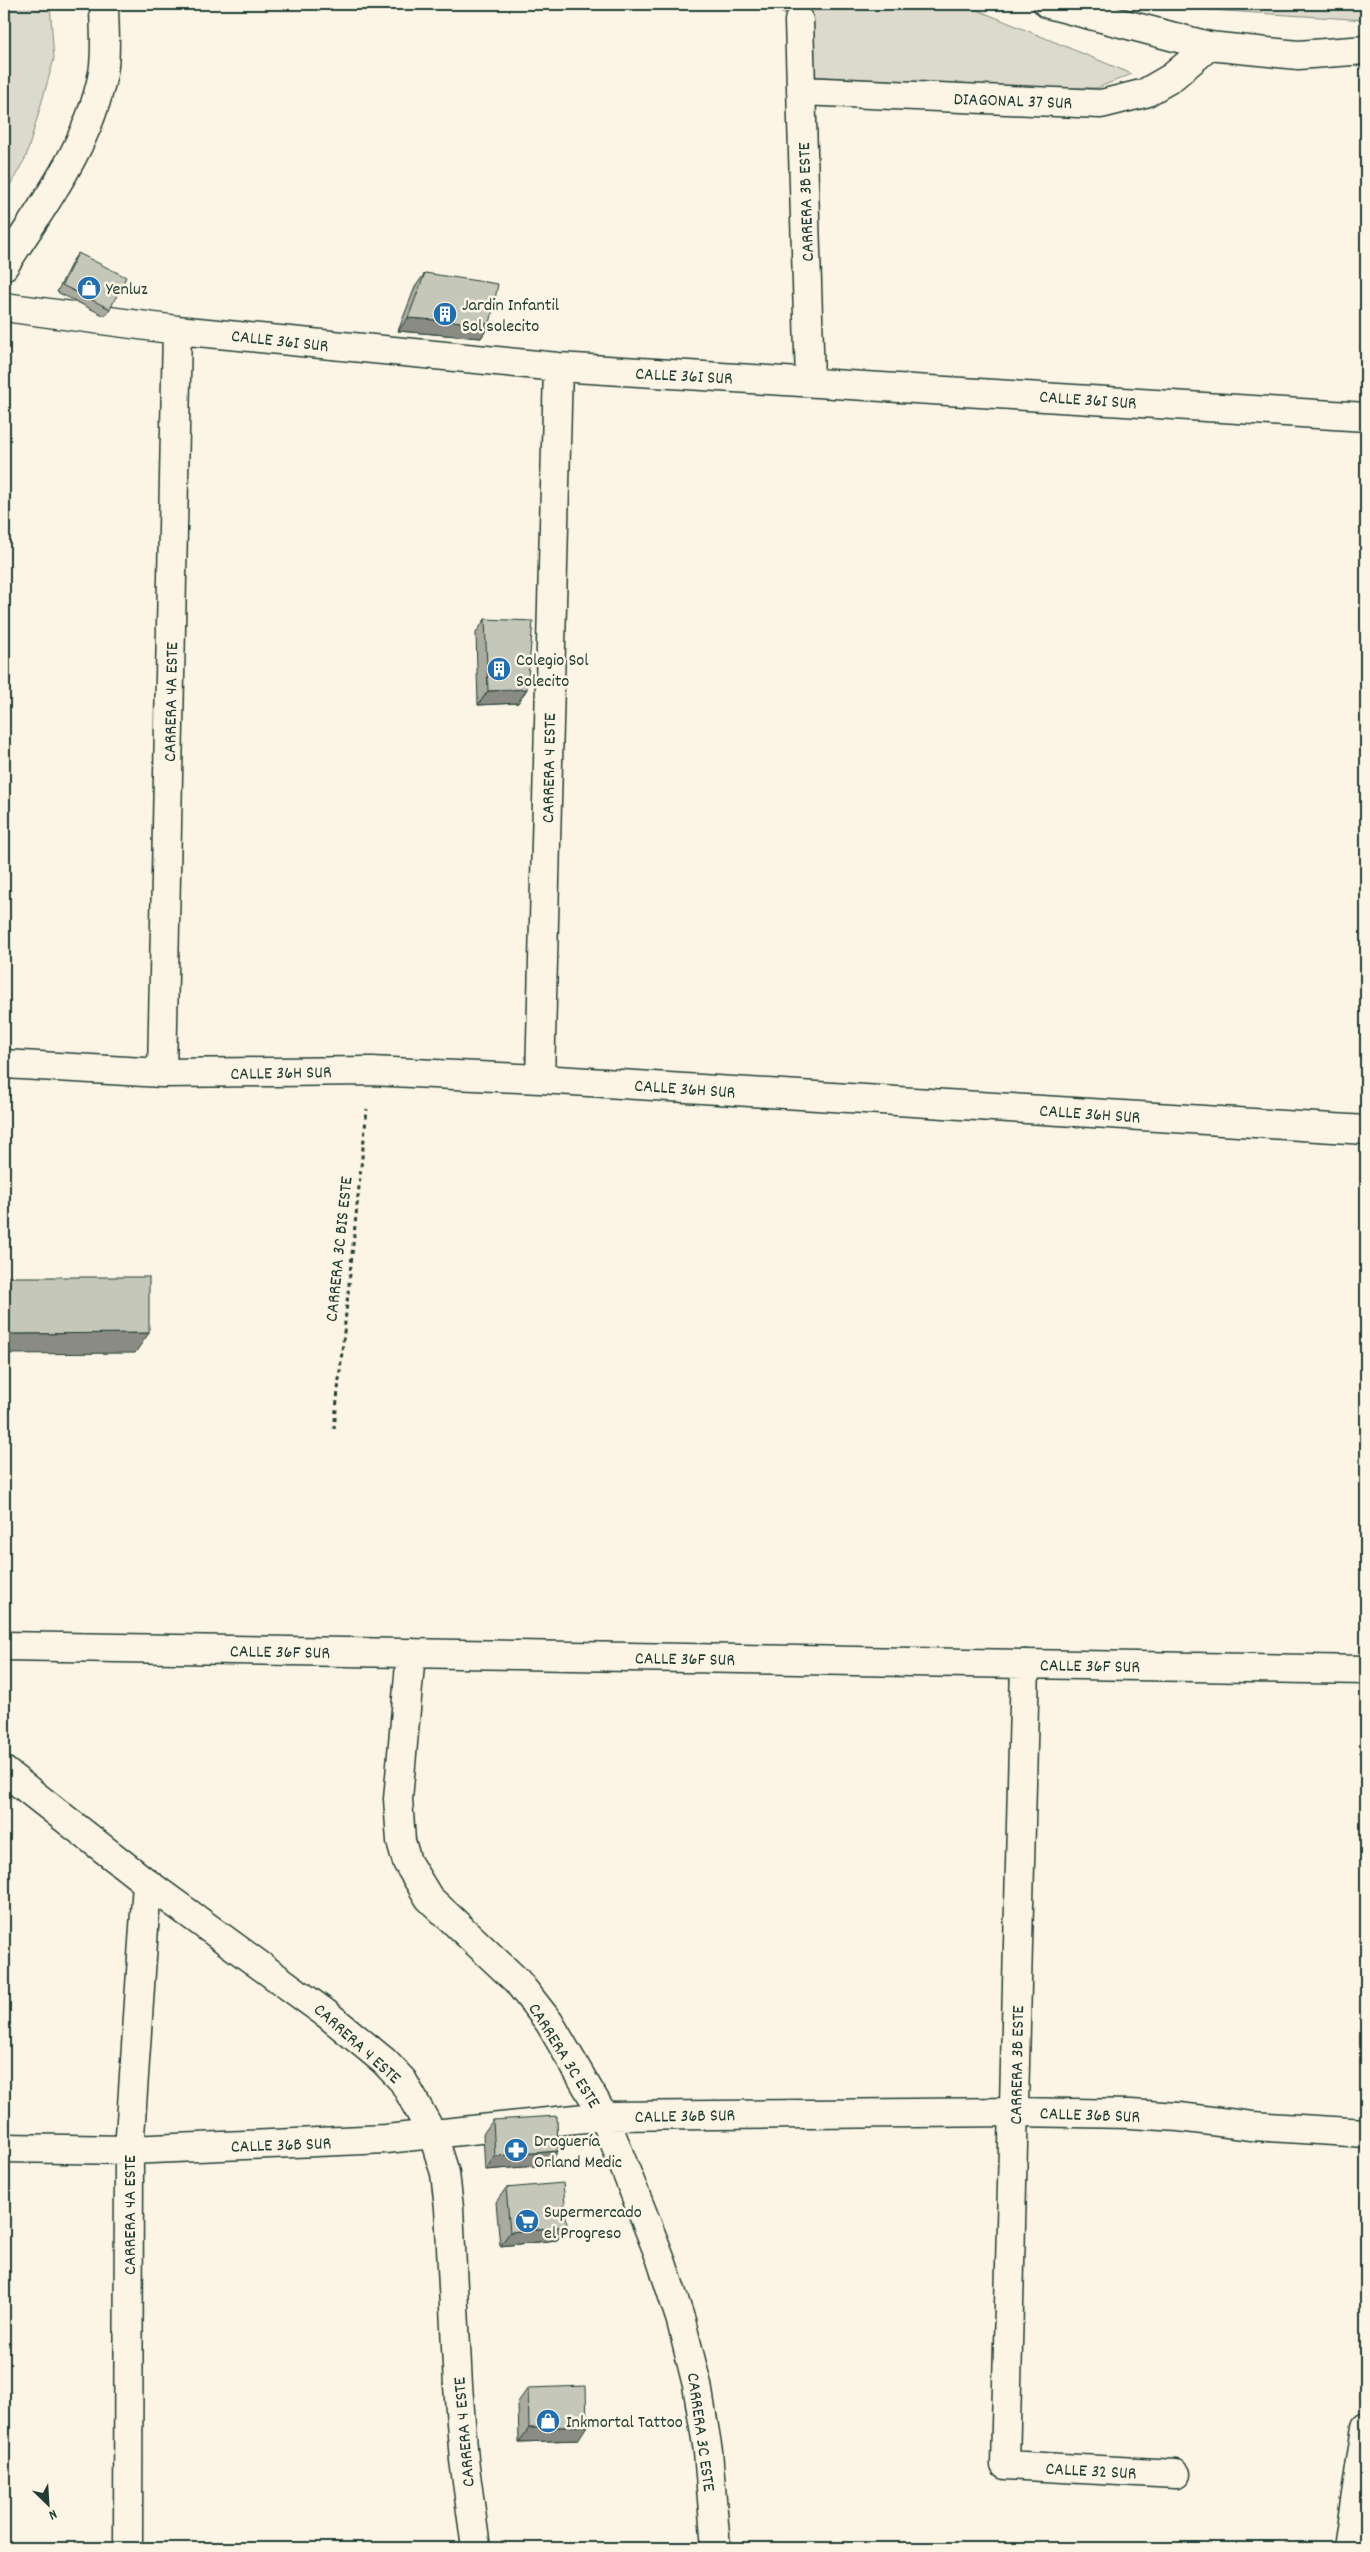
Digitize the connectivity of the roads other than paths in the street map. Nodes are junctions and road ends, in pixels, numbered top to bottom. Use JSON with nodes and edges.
{"nodes":[{"id":1,"x":104,"y":4,"type":"edge"},
{"id":2,"x":1048,"y":4,"type":"edge"},
{"id":3,"x":799,"y":21,"type":"dead end"},
{"id":4,"x":1209,"y":46,"type":"junction"},
{"id":5,"x":1366,"y":50,"type":"edge"},
{"id":6,"x":801,"y":91,"type":"junction"},
{"id":7,"x":4,"y":266,"type":"edge"},
{"id":8,"x":4,"y":307,"type":"edge"},
{"id":9,"x":178,"y":330,"type":"junction"},
{"id":10,"x":558,"y":367,"type":"junction"},
{"id":11,"x":810,"y":382,"type":"junction"},
{"id":12,"x":1366,"y":417,"type":"edge"},
{"id":13,"x":4,"y":1064,"type":"edge"},
{"id":14,"x":162,"y":1073,"type":"junction"},
{"id":15,"x":540,"y":1079,"type":"junction"},
{"id":16,"x":1366,"y":1130,"type":"edge"},
{"id":17,"x":4,"y":1646,"type":"edge"},
{"id":18,"x":411,"y":1653,"type":"junction"},
{"id":19,"x":1025,"y":1664,"type":"junction"},
{"id":20,"x":1366,"y":1670,"type":"edge"},
{"id":21,"x":4,"y":1771,"type":"edge"},
{"id":22,"x":147,"y":1883,"type":"junction"},
{"id":23,"x":1015,"y":2112,"type":"junction"},
{"id":24,"x":604,"y":2116,"type":"junction"},
{"id":25,"x":1366,"y":2133,"type":"edge"},
{"id":26,"x":433,"y":2135,"type":"junction"},
{"id":27,"x":4,"y":2148,"type":"edge"},
{"id":28,"x":129,"y":2150,"type":"junction"},
{"id":29,"x":1366,"y":2427,"type":"edge"},
{"id":30,"x":1005,"y":2466,"type":"joint"},
{"id":31,"x":1176,"y":2474,"type":"dead end"},
{"id":32,"x":128,"y":2548,"type":"edge"},
{"id":33,"x":476,"y":2548,"type":"edge"},
{"id":34,"x":716,"y":2548,"type":"edge"},
{"id":35,"x":1348,"y":2548,"type":"edge"}],
"edges":[{"from":1,"to":7,"type":"street"},
{"from":2,"to":4,"type":"street"},
{"from":3,"to":6,"type":"street","name":"CARRERA 3B ESTE"},
{"from":4,"to":5,"type":"street"},
{"from":4,"to":6,"type":"street","name":"DIAGONAL 37 SUR"},
{"from":6,"to":11,"type":"street","name":"CARRERA 3B ESTE"},
{"from":8,"to":9,"type":"street","name":"CALLE 36I SUR"},
{"from":9,"to":10,"type":"street","name":"CALLE 36I SUR"},
{"from":9,"to":14,"type":"street","name":"CARRERA 4A ESTE"},
{"from":10,"to":11,"type":"street","name":"CALLE 36I SUR"},
{"from":10,"to":15,"type":"street","name":"CARRERA 4 ESTE"},
{"from":11,"to":12,"type":"street","name":"CALLE 36I SUR"},
{"from":13,"to":14,"type":"street","name":"CALLE 36H SUR"},
{"from":14,"to":15,"type":"street","name":"CALLE 36H SUR"},
{"from":15,"to":16,"type":"street","name":"CALLE 36H SUR"},
{"from":17,"to":18,"type":"street","name":"CALLE 36F SUR"},
{"from":18,"to":19,"type":"street","name":"CALLE 36F SUR"},
{"from":18,"to":24,"type":"street","name":"CARRERA 3C ESTE"},
{"from":19,"to":20,"type":"street","name":"CALLE 36F SUR"},
{"from":19,"to":23,"type":"street","name":"CARRERA 3B ESTE"},
{"from":21,"to":22,"type":"street","name":"CARRERA 4 ESTE"},
{"from":22,"to":26,"type":"street","name":"CARRERA 4 ESTE"},
{"from":22,"to":28,"type":"street","name":"CARRERA 4A ESTE"},
{"from":23,"to":24,"type":"street","name":"CALLE 36B SUR"},
{"from":23,"to":25,"type":"street","name":"CALLE 36B SUR"},
{"from":23,"to":30,"type":"street","name":"CARRERA 3B ESTE"},
{"from":24,"to":26,"type":"street","name":"CALLE 36B SUR"},
{"from":24,"to":34,"type":"street","name":"CARRERA 3C ESTE"},
{"from":26,"to":28,"type":"street","name":"CALLE 36B SUR"},
{"from":26,"to":33,"type":"street","name":"CARRERA 4 ESTE"},
{"from":27,"to":28,"type":"street","name":"CALLE 36B SUR"},
{"from":28,"to":32,"type":"street","name":"CARRERA 4A ESTE"},
{"from":29,"to":35,"type":"street"},
{"from":30,"to":31,"type":"street","name":"CALLE 32 SUR"}]}
